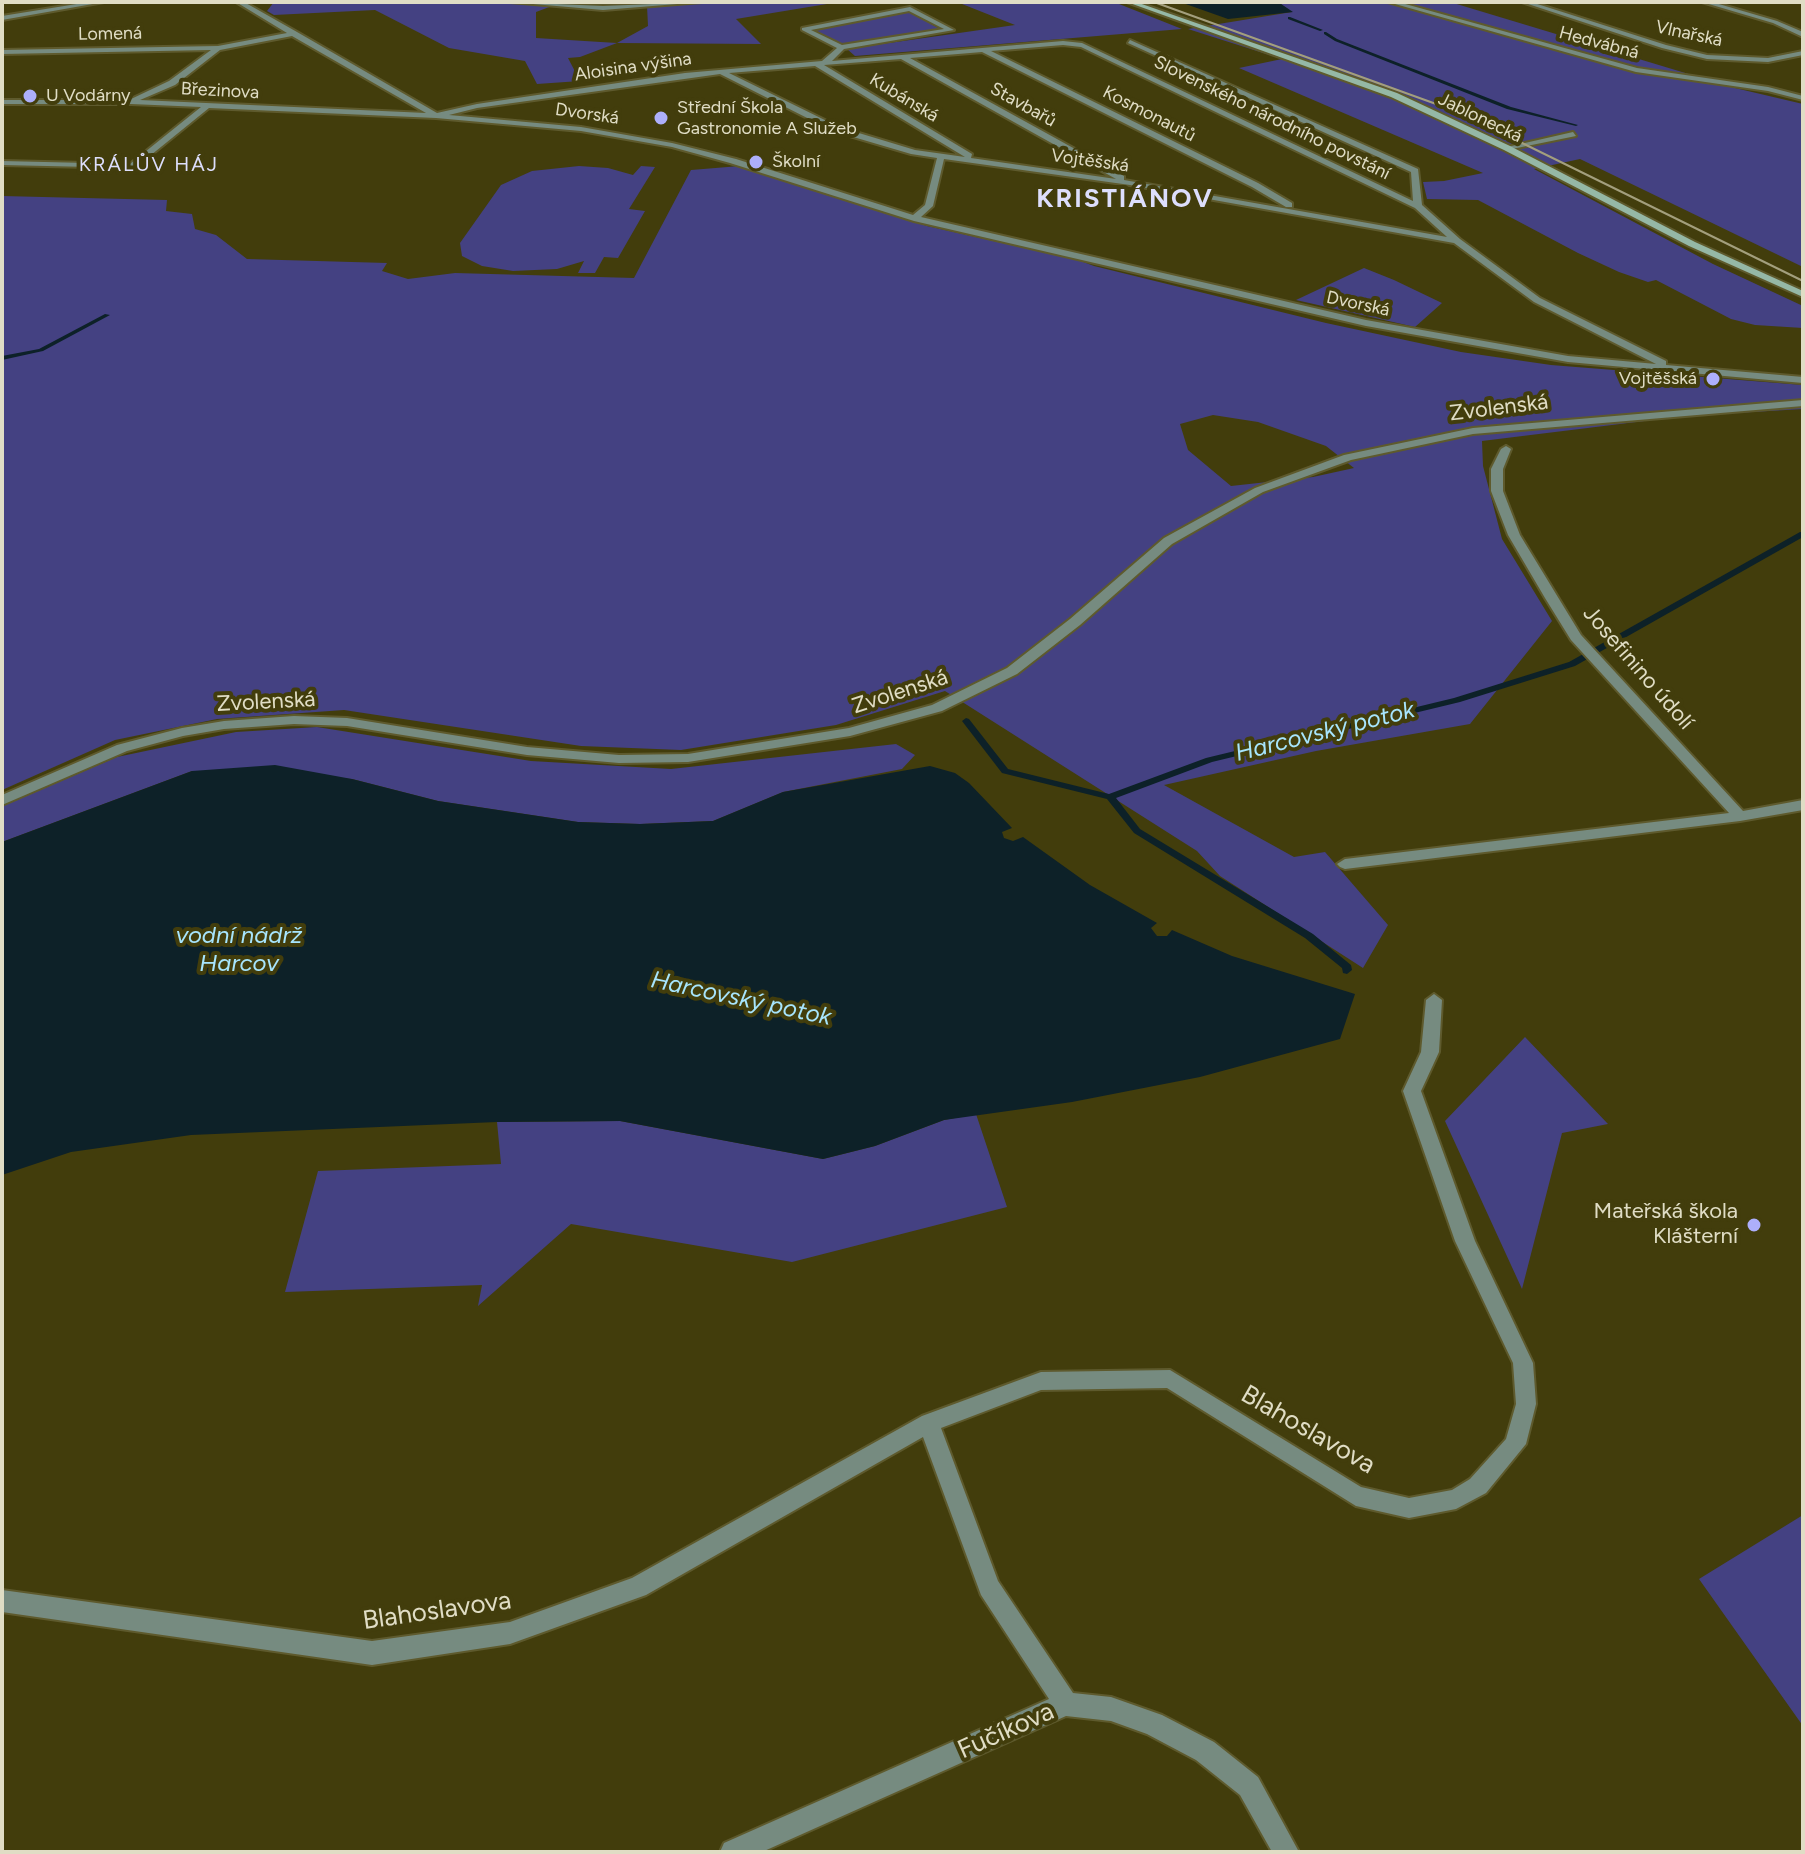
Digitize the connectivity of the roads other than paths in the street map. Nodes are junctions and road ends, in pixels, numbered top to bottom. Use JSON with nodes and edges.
{"nodes":[{"id":1,"x":101,"y":2,"type":"edge"},
{"id":2,"x":239,"y":2,"type":"edge"},
{"id":3,"x":513,"y":2,"type":"edge"},
{"id":4,"x":699,"y":2,"type":"edge"},
{"id":5,"x":1130,"y":2,"type":"edge"},
{"id":6,"x":1391,"y":2,"type":"edge"},
{"id":7,"x":1525,"y":2,"type":"edge"},
{"id":8,"x":1705,"y":2,"type":"edge"},
{"id":9,"x":2,"y":18,"type":"edge"},
{"id":10,"x":295,"y":33,"type":"junction"},
{"id":11,"x":1803,"y":35,"type":"edge"},
{"id":12,"x":1130,"y":42,"type":"dead end"},
{"id":13,"x":1063,"y":43,"type":"joint"},
{"id":14,"x":218,"y":48,"type":"junction"},
{"id":15,"x":840,"y":50,"type":"junction"},
{"id":16,"x":984,"y":50,"type":"junction"},
{"id":17,"x":2,"y":52,"type":"edge"},
{"id":18,"x":1803,"y":53,"type":"edge"},
{"id":19,"x":901,"y":56,"type":"junction"},
{"id":20,"x":863,"y":59,"type":"junction"},
{"id":21,"x":825,"y":62,"type":"junction"},
{"id":22,"x":815,"y":63,"type":"junction"},
{"id":23,"x":719,"y":71,"type":"junction"},
{"id":24,"x":1803,"y":98,"type":"edge"},
{"id":25,"x":2,"y":102,"type":"edge"},
{"id":26,"x":131,"y":102,"type":"junction"},
{"id":27,"x":206,"y":107,"type":"junction"},
{"id":28,"x":436,"y":116,"type":"junction"},
{"id":29,"x":1573,"y":134,"type":"dead end"},
{"id":30,"x":1507,"y":148,"type":"junction"},
{"id":31,"x":941,"y":156,"type":"junction"},
{"id":32,"x":978,"y":161,"type":"junction"},
{"id":33,"x":2,"y":163,"type":"edge"},
{"id":34,"x":1130,"y":183,"type":"junction"},
{"id":35,"x":1418,"y":206,"type":"junction"},
{"id":36,"x":1297,"y":210,"type":"junction"},
{"id":37,"x":914,"y":218,"type":"junction"},
{"id":38,"x":1457,"y":241,"type":"junction"},
{"id":39,"x":1803,"y":294,"type":"edge"},
{"id":40,"x":1673,"y":369,"type":"junction"},
{"id":41,"x":1803,"y":380,"type":"edge"},
{"id":42,"x":1803,"y":403,"type":"edge"},
{"id":43,"x":1499,"y":428,"type":"junction"},
{"id":44,"x":1506,"y":449,"type":"junction"},
{"id":45,"x":1515,"y":466,"type":"dead end"},
{"id":46,"x":2,"y":800,"type":"edge"},
{"id":47,"x":1803,"y":805,"type":"edge"},
{"id":48,"x":1740,"y":816,"type":"junction"},
{"id":49,"x":1345,"y":864,"type":"dead end"},
{"id":50,"x":1434,"y":1000,"type":"dead end"},
{"id":51,"x":929,"y":1423,"type":"junction"},
{"id":52,"x":2,"y":1601,"type":"edge"},
{"id":53,"x":1066,"y":1704,"type":"junction"},
{"id":54,"x":733,"y":1852,"type":"edge"},
{"id":55,"x":1286,"y":1852,"type":"edge"}],
"edges":[{"from":1,"to":9,"type":"street"},
{"from":2,"to":10,"type":"street"},
{"from":3,"to":4,"type":"street"},
{"from":5,"to":30,"type":"main road","name":"Jablonecká"},
{"from":6,"to":24,"type":"street","name":"Hedvábná"},
{"from":7,"to":18,"type":"street","name":"Vlnařská"},
{"from":8,"to":11,"type":"street","name":"Vlnařská"},
{"from":10,"to":14,"type":"street","name":"Lomená"},
{"from":10,"to":28,"type":"street"},
{"from":12,"to":35,"type":"street"},
{"from":13,"to":16,"type":"street","name":"Aloisina výšina"},
{"from":13,"to":35,"type":"street","name":"Slovenského národního povstání"},
{"from":14,"to":17,"type":"street","name":"Lomená"},
{"from":14,"to":26,"type":"street","name":"Lomená"},
{"from":15,"to":15,"type":"street"},
{"from":15,"to":20,"type":"street"},
{"from":15,"to":21,"type":"street"},
{"from":16,"to":19,"type":"street","name":"Aloisina výšina"},
{"from":16,"to":36,"type":"street","name":"Kosmonautů"},
{"from":19,"to":20,"type":"street","name":"Aloisina výšina"},
{"from":19,"to":34,"type":"street","name":"Stavbařů"},
{"from":20,"to":21,"type":"street","name":"Aloisina výšina"},
{"from":21,"to":22,"type":"street","name":"Aloisina výšina"},
{"from":22,"to":23,"type":"street","name":"Aloisina výšina"},
{"from":22,"to":32,"type":"street","name":"Kubánská"},
{"from":23,"to":28,"type":"street","name":"Aloisina výšina"},
{"from":23,"to":31,"type":"street","name":"Vojtěšská"},
{"from":25,"to":26,"type":"street","name":"Březinova"},
{"from":26,"to":27,"type":"street","name":"Březinova"},
{"from":27,"to":28,"type":"street","name":"Březinova"},
{"from":27,"to":33,"type":"street"},
{"from":28,"to":37,"type":"street","name":"Dvorská"},
{"from":29,"to":30,"type":"street"},
{"from":30,"to":39,"type":"main road","name":"Jablonecká"},
{"from":31,"to":32,"type":"street","name":"Vojtěšská"},
{"from":31,"to":37,"type":"street"},
{"from":32,"to":34,"type":"street","name":"Vojtěšská"},
{"from":34,"to":36,"type":"street","name":"Vojtěšská"},
{"from":35,"to":38,"type":"street","name":"Slovenského národního povstání"},
{"from":36,"to":38,"type":"street","name":"Vojtěšská"},
{"from":37,"to":40,"type":"street","name":"Dvorská"},
{"from":38,"to":40,"type":"street","name":"Vojtěšská"},
{"from":40,"to":41,"type":"street","name":"Dvorská"},
{"from":42,"to":43,"type":"street","name":"Zvolenská"},
{"from":43,"to":44,"type":"street"},
{"from":43,"to":46,"type":"street","name":"Zvolenská"},
{"from":44,"to":45,"type":"street"},
{"from":44,"to":48,"type":"street","name":"Josefinino údolí"},
{"from":47,"to":48,"type":"street"},
{"from":48,"to":49,"type":"street"},
{"from":50,"to":51,"type":"street","name":"Blahoslavova"},
{"from":51,"to":52,"type":"street","name":"Blahoslavova"},
{"from":51,"to":53,"type":"street"},
{"from":53,"to":54,"type":"street","name":"Fučíkova"},
{"from":53,"to":55,"type":"street","name":"Fučíkova"}]}
